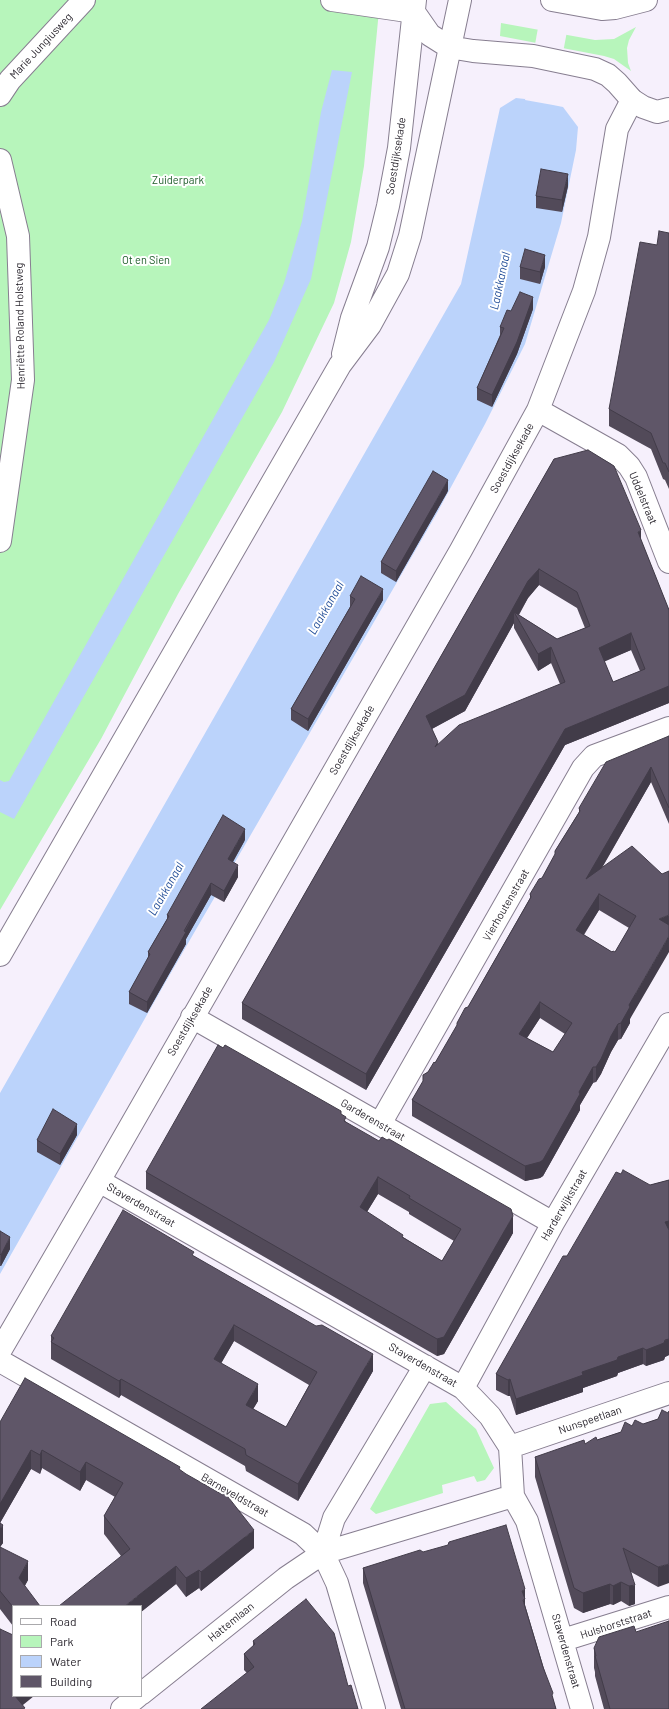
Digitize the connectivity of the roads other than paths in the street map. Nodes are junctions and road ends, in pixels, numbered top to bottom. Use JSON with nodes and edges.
{"nodes":[{"id":1,"x":84,"y":0,"type":"edge"},
{"id":2,"x":332,"y":0,"type":"edge"},
{"id":3,"x":460,"y":0,"type":"edge"},
{"id":4,"x":562,"y":2,"type":"edge"},
{"id":5,"x":638,"y":2,"type":"edge"},
{"id":6,"x":420,"y":4,"type":"edge"},
{"id":7,"x":449,"y":47,"type":"junction"},
{"id":8,"x":0,"y":95,"type":"edge"},
{"id":9,"x":632,"y":100,"type":"junction"},
{"id":10,"x":665,"y":113,"type":"edge"},
{"id":11,"x":0,"y":160,"type":"edge"},
{"id":12,"x":340,"y":365,"type":"junction"},
{"id":13,"x":538,"y":410,"type":"junction"},
{"id":14,"x":0,"y":540,"type":"edge"},
{"id":15,"x":669,"y":562,"type":"edge"},
{"id":16,"x":669,"y":728,"type":"edge"},
{"id":17,"x":0,"y":955,"type":"edge"},
{"id":18,"x":192,"y":1018,"type":"junction"},
{"id":19,"x":669,"y":1024,"type":"edge"},
{"id":20,"x":380,"y":1124,"type":"junction"},
{"id":21,"x":99,"y":1181,"type":"junction"},
{"id":22,"x":553,"y":1223,"type":"junction"},
{"id":23,"x":0,"y":1351,"type":"edge"},
{"id":24,"x":0,"y":1361,"type":"edge"},
{"id":25,"x":425,"y":1366,"type":"junction"},
{"id":26,"x":463,"y":1388,"type":"junction"},
{"id":27,"x":669,"y":1393,"type":"edge"},
{"id":28,"x":510,"y":1447,"type":"junction"},
{"id":29,"x":513,"y":1496,"type":"junction"},
{"id":30,"x":323,"y":1553,"type":"junction"},
{"id":31,"x":669,"y":1607,"type":"edge"},
{"id":32,"x":563,"y":1640,"type":"junction"},
{"id":33,"x":142,"y":1693,"type":"edge"},
{"id":34,"x":137,"y":1697,"type":"edge"},
{"id":35,"x":122,"y":1709,"type":"edge"},
{"id":36,"x":374,"y":1709,"type":"edge"},
{"id":37,"x":582,"y":1709,"type":"edge"}],
"edges":[{"from":1,"to":8,"type":"street","name":"Marie Jungiusweg"},
{"from":2,"to":6,"type":"street"},
{"from":3,"to":7,"type":"street","name":"Soestdijksekade"},
{"from":4,"to":5,"type":"street"},
{"from":6,"to":7,"type":"street"},
{"from":6,"to":12,"type":"street","name":"Soestdijksekade"},
{"from":7,"to":9,"type":"street"},
{"from":7,"to":12,"type":"street","name":"Soestdijksekade"},
{"from":9,"to":10,"type":"street"},
{"from":9,"to":13,"type":"street","name":"Soestdijksekade"},
{"from":11,"to":14,"type":"street","name":"Henriëtte Roland Holstweg"},
{"from":12,"to":17,"type":"street","name":"Soestdijksekade"},
{"from":13,"to":15,"type":"street","name":"Uddelstraat"},
{"from":13,"to":18,"type":"street","name":"Soestdijksekade"},
{"from":16,"to":20,"type":"street","name":"Vierhoutenstraat"},
{"from":18,"to":20,"type":"street","name":"Garderenstraat"},
{"from":18,"to":21,"type":"street","name":"Soestdijksekade"},
{"from":19,"to":22,"type":"street","name":"Harderwijkstraat"},
{"from":20,"to":22,"type":"street","name":"Garderenstraat"},
{"from":21,"to":23,"type":"street","name":"Soestdijksekade"},
{"from":21,"to":25,"type":"street","name":"Staverdenstraat"},
{"from":22,"to":26,"type":"street","name":"Harderwijkstraat"},
{"from":24,"to":30,"type":"street","name":"Barneveldstraat"},
{"from":25,"to":26,"type":"street","name":"Staverdenstraat"},
{"from":25,"to":30,"type":"street"},
{"from":26,"to":28,"type":"street","name":"Staverdenstraat"},
{"from":27,"to":28,"type":"street","name":"Nunspeetlaan"},
{"from":28,"to":29,"type":"street","name":"Staverdenstraat"},
{"from":29,"to":30,"type":"street","name":"Hattemlaan"},
{"from":29,"to":32,"type":"street","name":"Staverdenstraat"},
{"from":30,"to":33,"type":"street","name":"Hattemlaan"},
{"from":30,"to":36,"type":"street","name":"Barneveldstraat"},
{"from":31,"to":32,"type":"street","name":"Hulshorststraat"},
{"from":32,"to":37,"type":"street","name":"Staverdenstraat"},
{"from":34,"to":35,"type":"street"}]}
